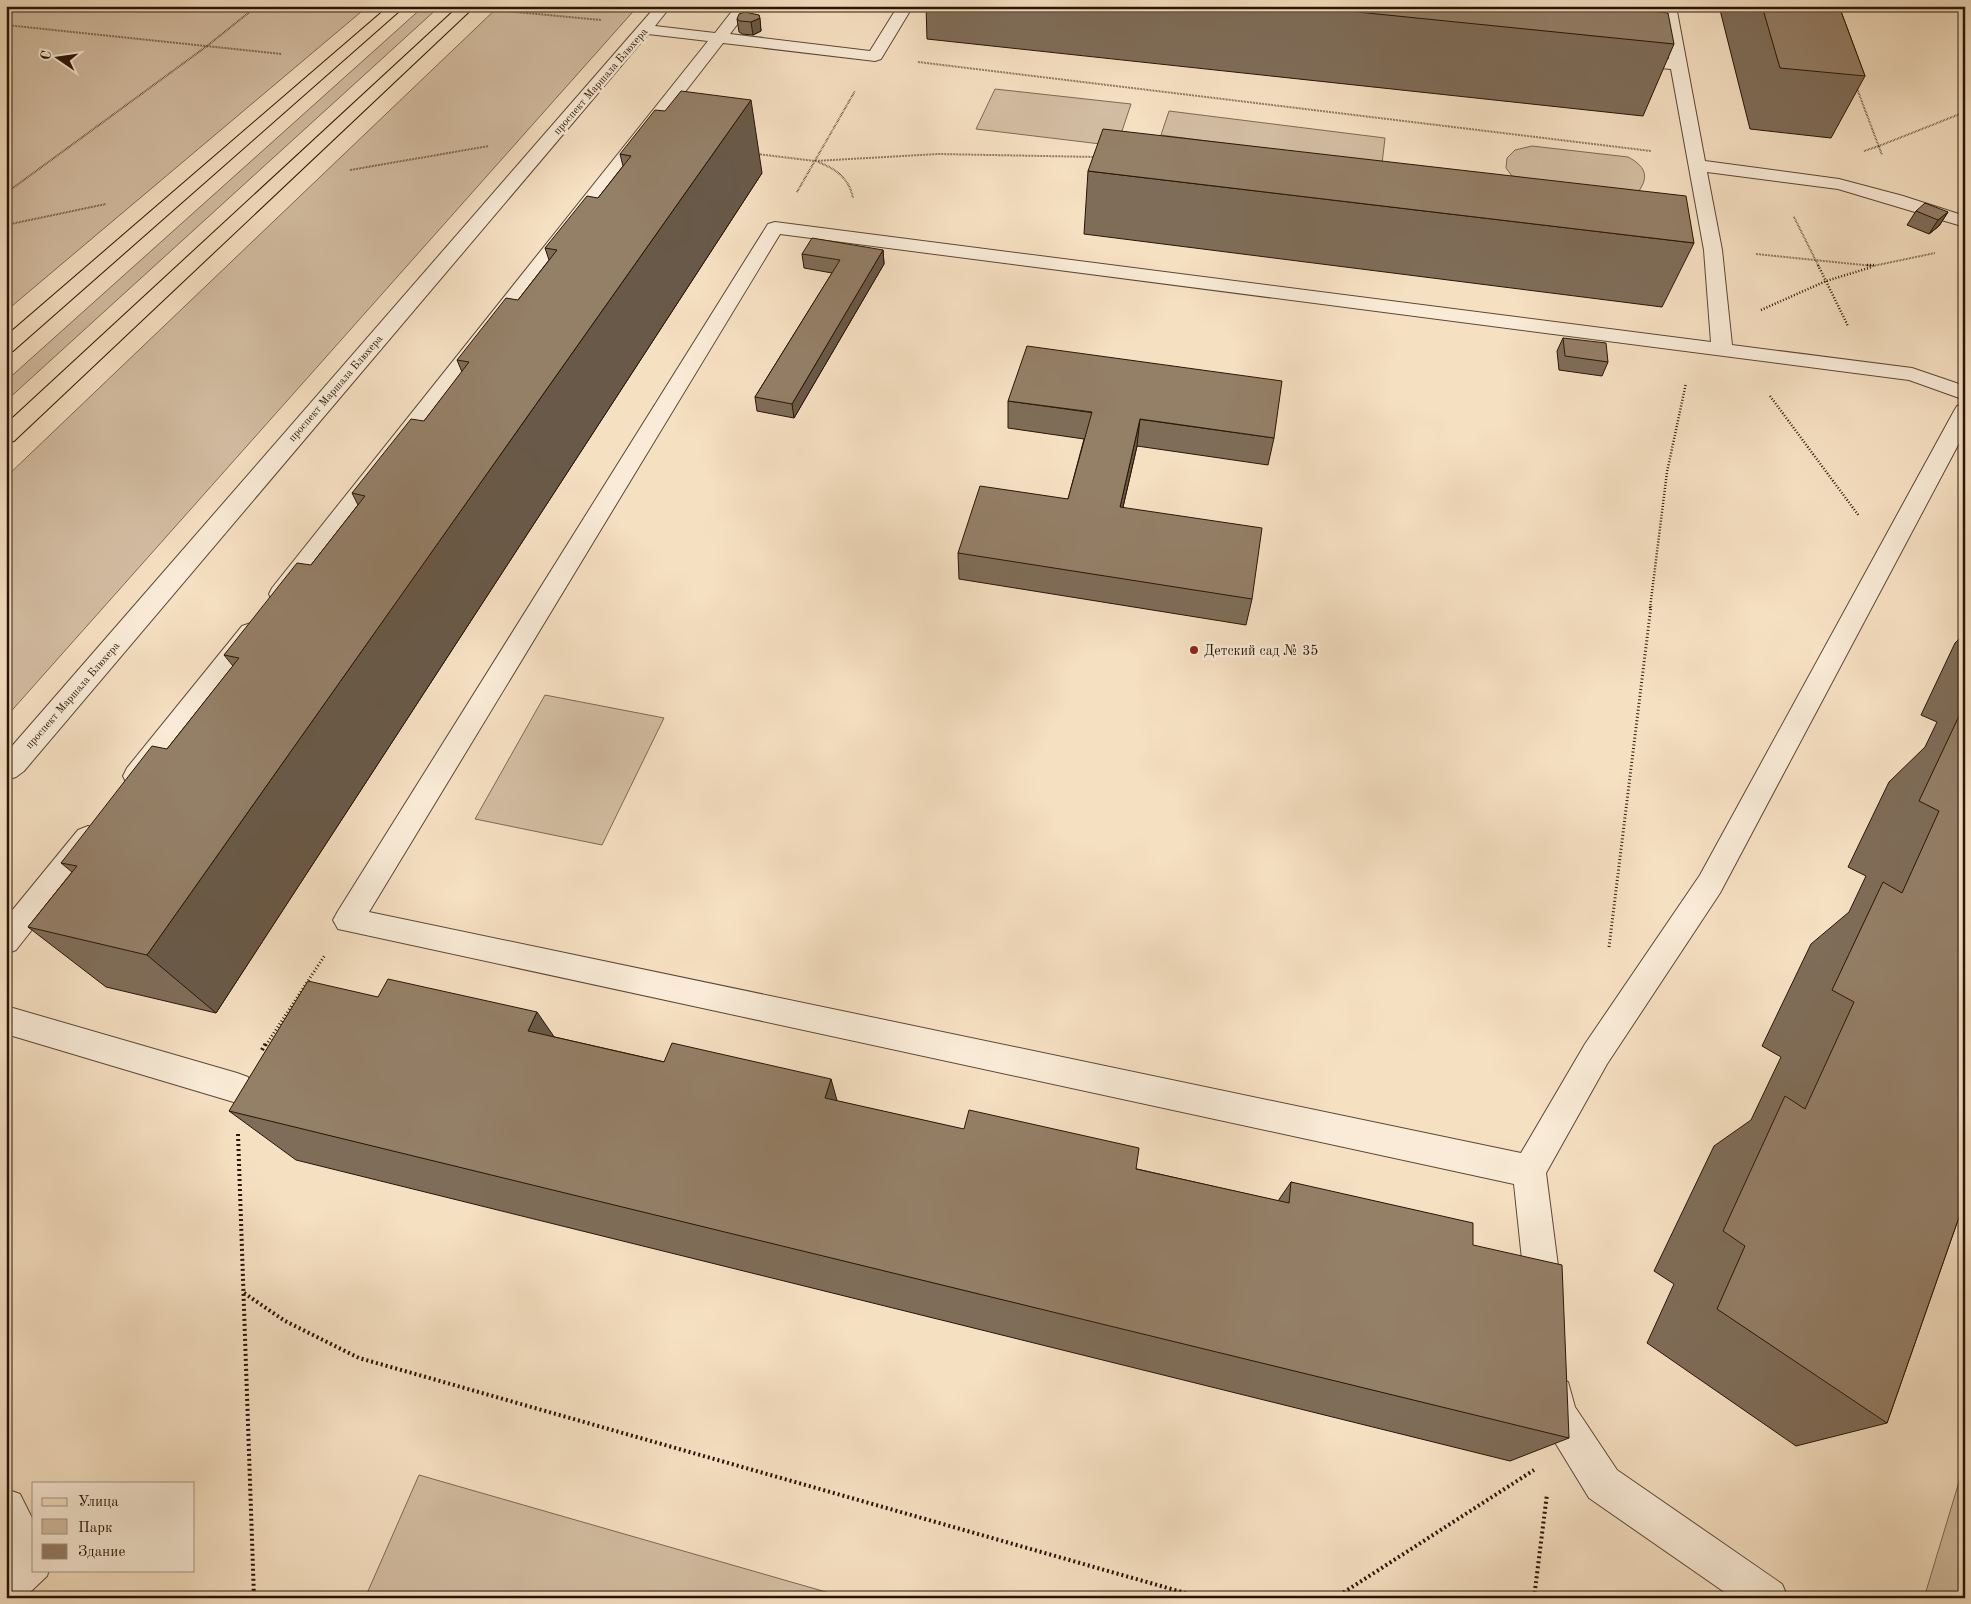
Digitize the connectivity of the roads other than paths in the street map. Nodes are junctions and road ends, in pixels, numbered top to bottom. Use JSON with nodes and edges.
{"nodes":[{"id":1,"x":398,"y":6,"type":"edge"},
{"id":2,"x":664,"y":6,"type":"edge"},
{"id":3,"x":744,"y":6,"type":"edge"},
{"id":4,"x":906,"y":6,"type":"edge"},
{"id":5,"x":1668,"y":6,"type":"edge"},
{"id":6,"x":467,"y":7,"type":"edge"},
{"id":7,"x":647,"y":26,"type":"junction"},
{"id":8,"x":719,"y":38,"type":"junction"},
{"id":9,"x":1609,"y":58,"type":"edge"},
{"id":10,"x":1678,"y":65,"type":"junction"},
{"id":11,"x":1695,"y":160,"type":"junction"},
{"id":12,"x":1965,"y":222,"type":"edge"},
{"id":13,"x":6,"y":347,"type":"edge"},
{"id":14,"x":1730,"y":351,"type":"junction"},
{"id":15,"x":1965,"y":393,"type":"edge"},
{"id":16,"x":1965,"y":412,"type":"edge"},
{"id":17,"x":6,"y":436,"type":"edge"},
{"id":18,"x":6,"y":769,"type":"edge"},
{"id":19,"x":126,"y":790,"type":"edge"},
{"id":20,"x":101,"y":822,"type":"edge"},
{"id":21,"x":6,"y":941,"type":"edge"},
{"id":22,"x":6,"y":1020,"type":"edge"},
{"id":23,"x":237,"y":1088,"type":"road end"},
{"id":24,"x":1530,"y":1171,"type":"junction"},
{"id":25,"x":1547,"y":1326,"type":"edge"},
{"id":26,"x":1552,"y":1365,"type":"edge"},
{"id":27,"x":6,"y":1508,"type":"edge"},
{"id":28,"x":32,"y":1560,"type":"edge"},
{"id":29,"x":32,"y":1563,"type":"edge"},
{"id":30,"x":6,"y":1587,"type":"edge"},
{"id":31,"x":1768,"y":1598,"type":"edge"}],
"edges":[{"from":1,"to":13,"type":"main road"},
{"from":2,"to":7,"type":"street","name":"проспект Маршала Блюхера"},
{"from":3,"to":8,"type":"street"},
{"from":4,"to":8,"type":"street"},
{"from":5,"to":10,"type":"street"},
{"from":6,"to":17,"type":"main road"},
{"from":7,"to":8,"type":"street"},
{"from":7,"to":18,"type":"street","name":"проспект Маршала Блюхера"},
{"from":8,"to":19,"type":"street"},
{"from":9,"to":10,"type":"street"},
{"from":10,"to":11,"type":"street"},
{"from":11,"to":12,"type":"street"},
{"from":11,"to":14,"type":"street"},
{"from":14,"to":15,"type":"street"},
{"from":14,"to":24,"type":"street"},
{"from":16,"to":24,"type":"street"},
{"from":20,"to":21,"type":"street"},
{"from":22,"to":23,"type":"street"},
{"from":24,"to":25,"type":"street"},
{"from":26,"to":31,"type":"street"},
{"from":27,"to":28,"type":"street"},
{"from":29,"to":30,"type":"street"}]}
